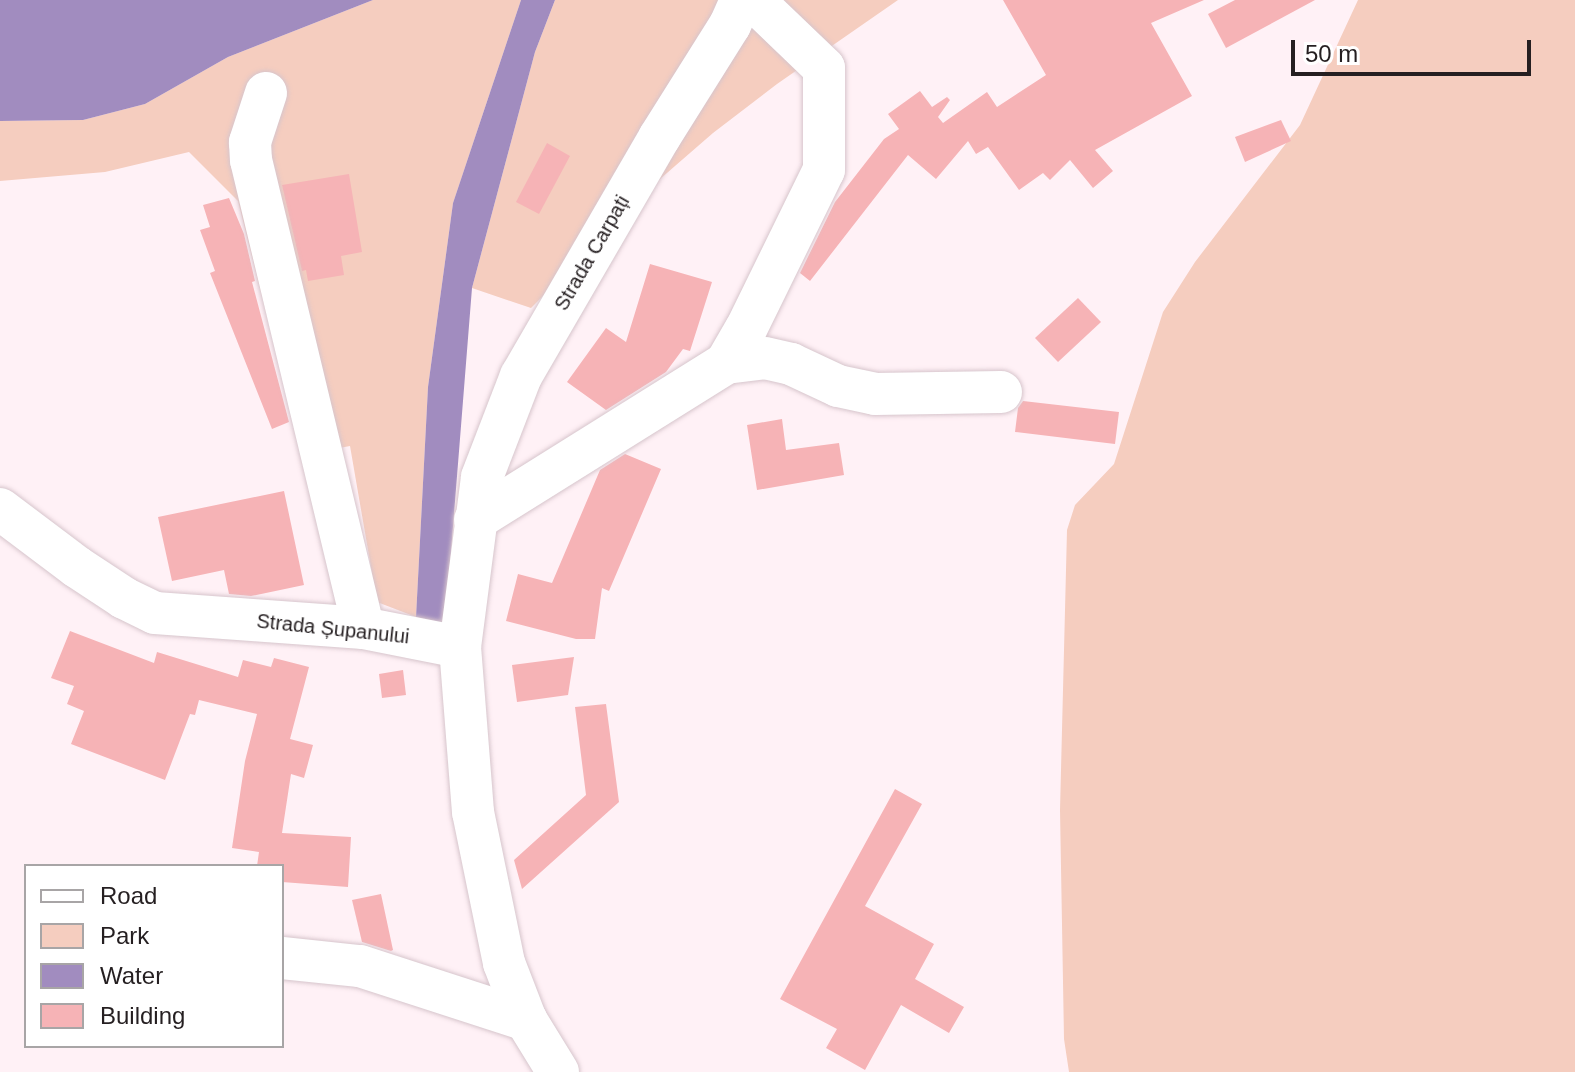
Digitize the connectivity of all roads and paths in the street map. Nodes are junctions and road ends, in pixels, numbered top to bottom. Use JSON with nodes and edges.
{"nodes":[{"id":1,"x":741,"y":0,"type":"edge"},
{"id":2,"x":753,"y":0,"type":"edge"},
{"id":3,"x":266,"y":93,"type":"dead end"},
{"id":4,"x":726,"y":363,"type":"junction"},
{"id":5,"x":1001,"y":392,"type":"dead end"},
{"id":6,"x":0,"y":509,"type":"edge"},
{"id":7,"x":475,"y":520,"type":"junction"},
{"id":8,"x":363,"y":628,"type":"junction"},
{"id":9,"x":460,"y":647,"type":"junction"},
{"id":10,"x":284,"y":958,"type":"edge"},
{"id":11,"x":526,"y":1020,"type":"junction"},
{"id":12,"x":558,"y":1072,"type":"edge"}],
"edges":[{"from":1,"to":7,"type":"street","name":"Strada Carpați"},
{"from":2,"to":4,"type":"street"},
{"from":3,"to":8,"type":"street"},
{"from":4,"to":5,"type":"street"},
{"from":4,"to":7,"type":"street"},
{"from":6,"to":8,"type":"street","name":"Strada Șupanului"},
{"from":7,"to":9,"type":"street","name":"Strada Carpați"},
{"from":8,"to":9,"type":"street","name":"Strada Șupanului"},
{"from":9,"to":11,"type":"street"},
{"from":10,"to":11,"type":"street"},
{"from":11,"to":12,"type":"street"}]}
